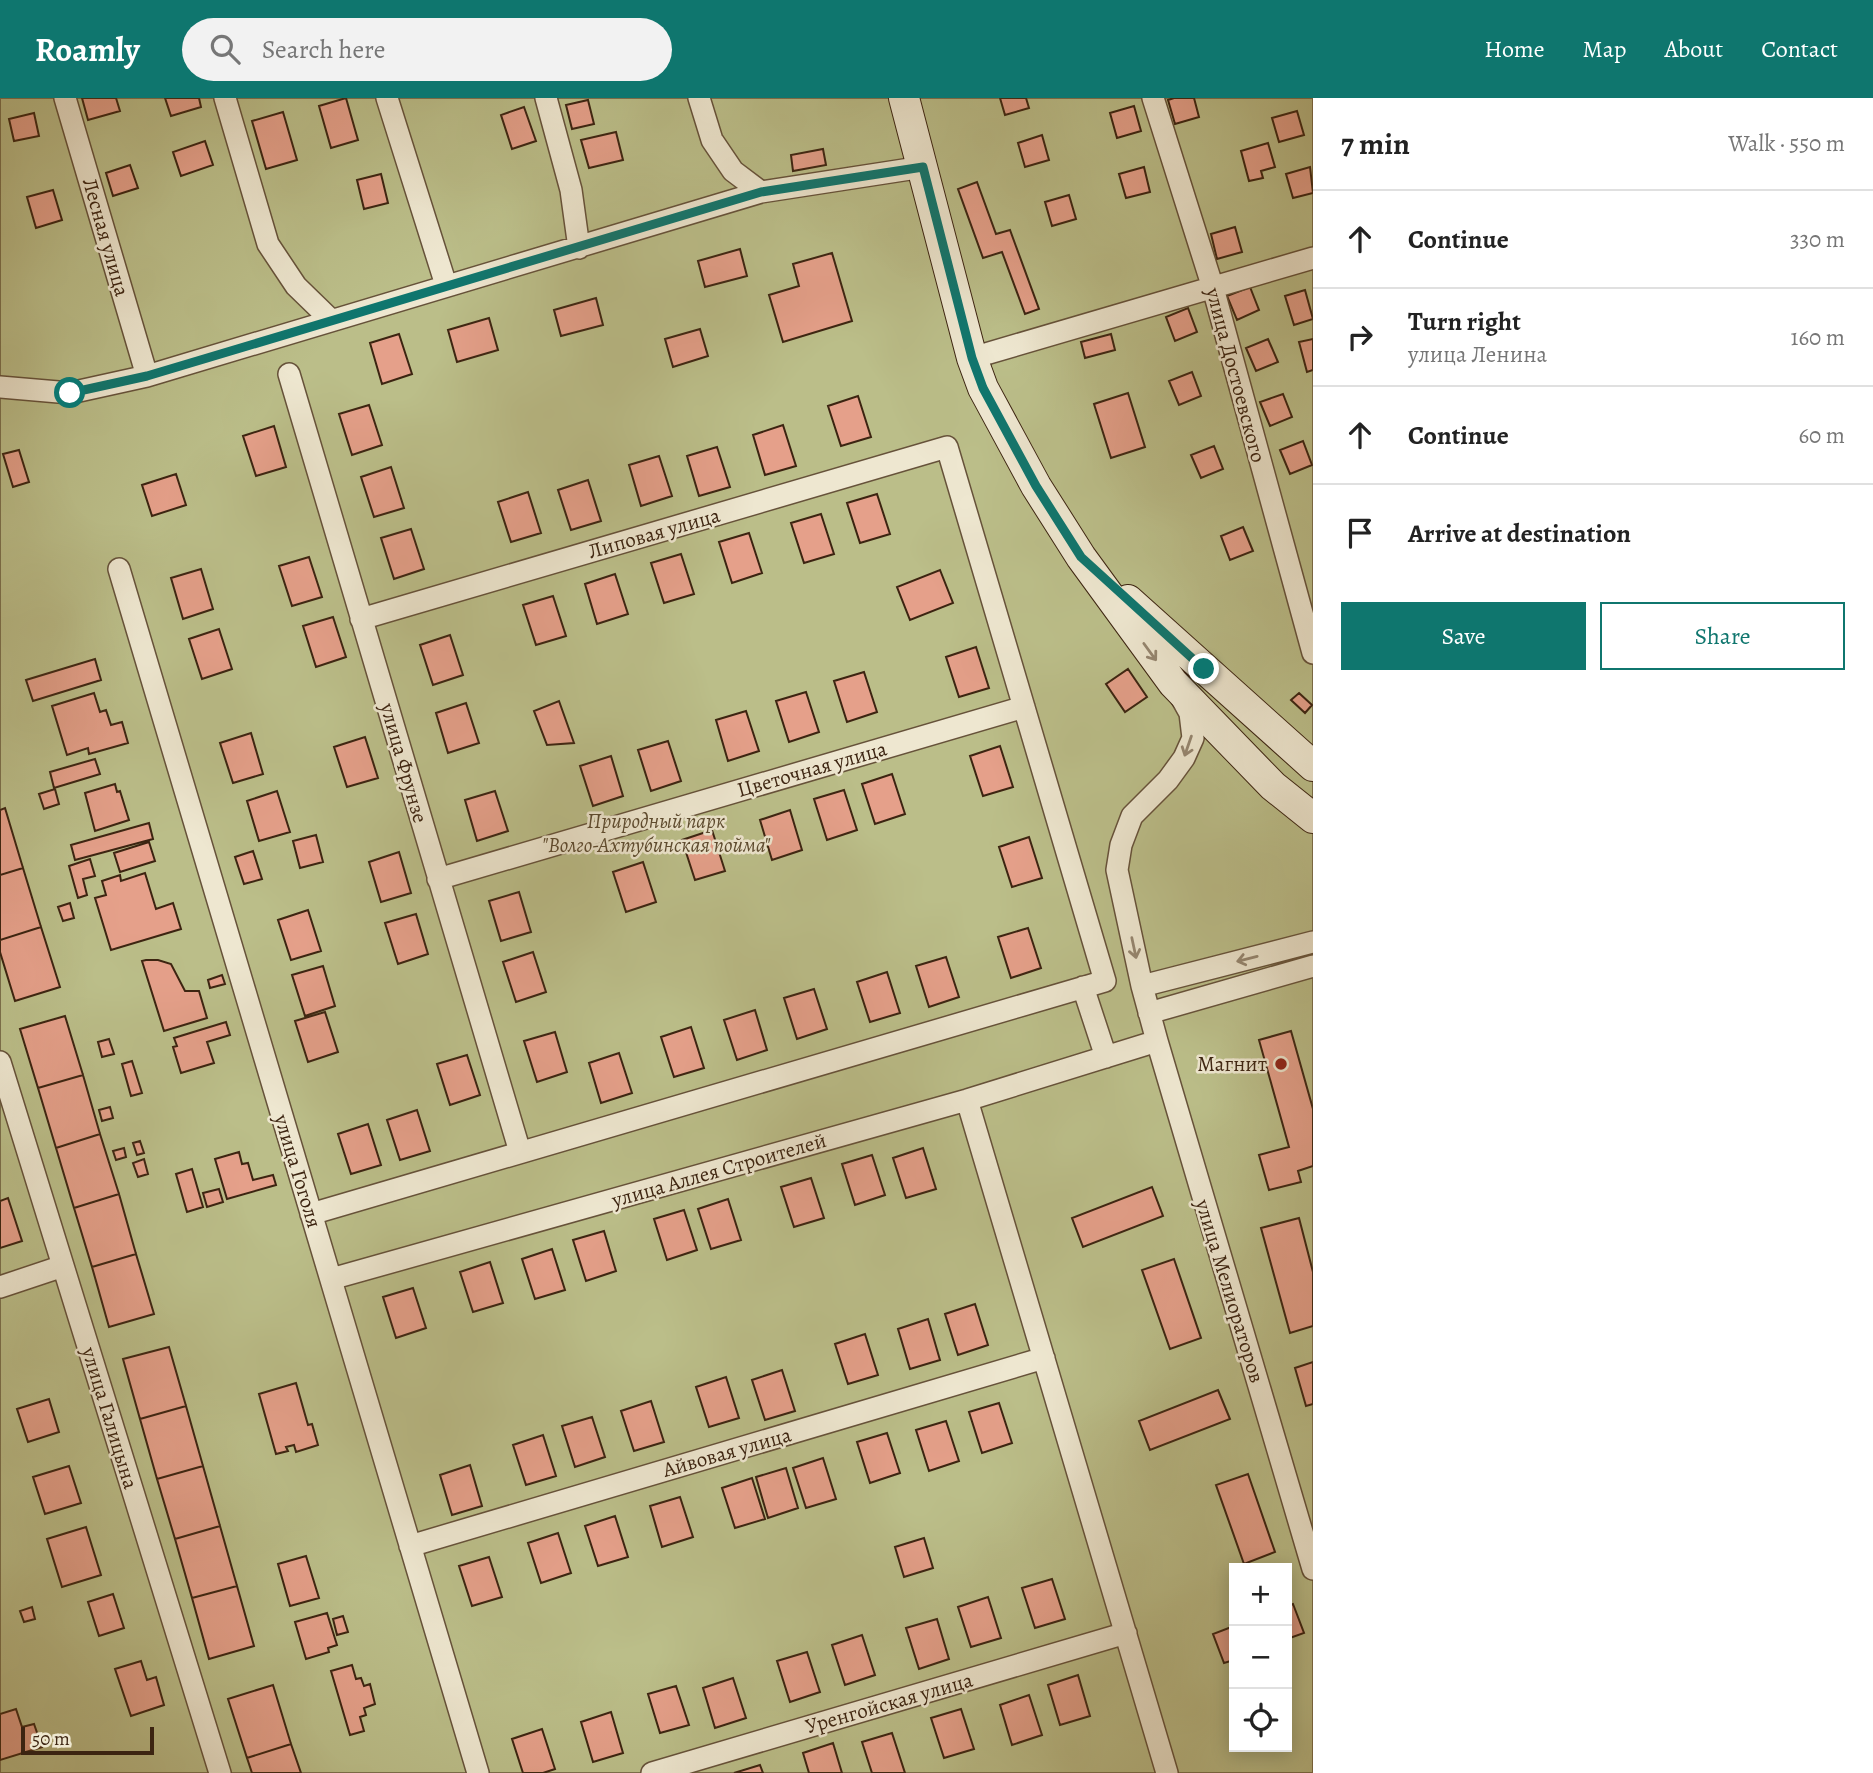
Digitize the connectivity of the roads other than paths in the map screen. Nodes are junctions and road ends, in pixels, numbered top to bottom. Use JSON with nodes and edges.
{"nodes":[{"id":1,"x":65,"y":98,"type":"edge"},
{"id":2,"x":225,"y":98,"type":"edge"},
{"id":3,"x":387,"y":98,"type":"edge"},
{"id":4,"x":546,"y":98,"type":"edge"},
{"id":5,"x":699,"y":98,"type":"edge"},
{"id":6,"x":904,"y":98,"type":"edge"},
{"id":7,"x":1153,"y":98,"type":"edge"},
{"id":8,"x":923,"y":167,"type":"junction"},
{"id":9,"x":761,"y":192,"type":"junction"},
{"id":10,"x":579,"y":248,"type":"junction"},
{"id":11,"x":1313,"y":258,"type":"edge"},
{"id":12,"x":446,"y":285,"type":"junction"},
{"id":13,"x":1213,"y":288,"type":"junction"},
{"id":14,"x":331,"y":320,"type":"junction"},
{"id":15,"x":972,"y":358,"type":"junction"},
{"id":16,"x":289,"y":373,"type":"dead end"},
{"id":17,"x":147,"y":376,"type":"junction"},
{"id":18,"x":0,"y":387,"type":"edge"},
{"id":19,"x":1081,"y":557,"type":"junction"},
{"id":20,"x":119,"y":569,"type":"dead end"},
{"id":21,"x":361,"y":619,"type":"junction"},
{"id":22,"x":1313,"y":653,"type":"edge"},
{"id":23,"x":1173,"y":683,"type":"junction"},
{"id":24,"x":1024,"y":707,"type":"junction"},
{"id":25,"x":1313,"y":765,"type":"edge"},
{"id":26,"x":1313,"y":818,"type":"edge"},
{"id":27,"x":439,"y":879,"type":"junction"},
{"id":28,"x":1313,"y":942,"type":"edge"},
{"id":29,"x":1313,"y":966,"type":"edge"},
{"id":30,"x":1142,"y":986,"type":"junction"},
{"id":31,"x":1083,"y":987,"type":"junction"},
{"id":32,"x":1149,"y":1013,"type":"junction"},
{"id":33,"x":1157,"y":1041,"type":"junction"},
{"id":34,"x":1106,"y":1057,"type":"junction"},
{"id":35,"x":0,"y":1062,"type":"edge"},
{"id":36,"x":967,"y":1100,"type":"junction"},
{"id":37,"x":520,"y":1152,"type":"junction"},
{"id":38,"x":311,"y":1214,"type":"junction"},
{"id":39,"x":63,"y":1266,"type":"junction"},
{"id":40,"x":331,"y":1279,"type":"junction"},
{"id":41,"x":0,"y":1287,"type":"edge"},
{"id":42,"x":1044,"y":1358,"type":"junction"},
{"id":43,"x":411,"y":1546,"type":"junction"},
{"id":44,"x":1313,"y":1569,"type":"edge"},
{"id":45,"x":1126,"y":1633,"type":"junction"},
{"id":46,"x":220,"y":1773,"type":"edge"},
{"id":47,"x":478,"y":1773,"type":"edge"},
{"id":48,"x":652,"y":1773,"type":"edge"},
{"id":49,"x":1167,"y":1773,"type":"edge"}],
"edges":[{"from":1,"to":17,"type":"street","name":"Лесная улица"},
{"from":2,"to":14,"type":"street"},
{"from":3,"to":12,"type":"street"},
{"from":4,"to":10,"type":"street"},
{"from":5,"to":9,"type":"street"},
{"from":6,"to":8,"type":"street"},
{"from":7,"to":13,"type":"street","name":"улица Достоевского"},
{"from":8,"to":9,"type":"street"},
{"from":8,"to":15,"type":"street"},
{"from":9,"to":10,"type":"street"},
{"from":10,"to":12,"type":"street"},
{"from":11,"to":13,"type":"street"},
{"from":12,"to":14,"type":"street"},
{"from":13,"to":15,"type":"street"},
{"from":13,"to":22,"type":"street","name":"улица Достоевского"},
{"from":14,"to":17,"type":"street"},
{"from":15,"to":19,"type":"street"},
{"from":16,"to":21,"type":"street","name":"улица Фрунзе"},
{"from":17,"to":18,"type":"street"},
{"from":19,"to":23,"type":"street","one_way":true},
{"from":19,"to":25,"type":"street"},
{"from":20,"to":38,"type":"street","name":"улица Гоголя"},
{"from":21,"to":24,"type":"street","name":"Липовая улица"},
{"from":21,"to":27,"type":"street","name":"улица Фрунзе"},
{"from":23,"to":26,"type":"street"},
{"from":23,"to":30,"type":"street","name":"улица Мелиораторов","one_way":true},
{"from":24,"to":27,"type":"street","name":"Цветочная улица"},
{"from":24,"to":31,"type":"street"},
{"from":27,"to":37,"type":"street","name":"улица Фрунзе"},
{"from":28,"to":30,"type":"street","one_way":true},
{"from":29,"to":32,"type":"street"},
{"from":30,"to":32,"type":"street","name":"улица Мелиораторов"},
{"from":31,"to":34,"type":"street"},
{"from":31,"to":37,"type":"street"},
{"from":32,"to":33,"type":"street","name":"улица Мелиораторов"},
{"from":33,"to":34,"type":"street","name":"улица Аллея Строителей"},
{"from":33,"to":44,"type":"street","name":"улица Мелиораторов"},
{"from":34,"to":36,"type":"street","name":"улица Аллея Строителей"},
{"from":35,"to":39,"type":"street","name":"улица Галицына"},
{"from":36,"to":40,"type":"street","name":"улица Аллея Строителей"},
{"from":36,"to":42,"type":"street"},
{"from":37,"to":38,"type":"street"},
{"from":38,"to":40,"type":"street","name":"улица Гоголя"},
{"from":39,"to":41,"type":"street"},
{"from":39,"to":46,"type":"street","name":"улица Галицына"},
{"from":40,"to":43,"type":"street","name":"улица Гоголя"},
{"from":42,"to":43,"type":"street","name":"Айвовая улица"},
{"from":42,"to":45,"type":"street"},
{"from":43,"to":47,"type":"street","name":"улица Гоголя"},
{"from":45,"to":48,"type":"street","name":"Уренгойская улица"},
{"from":45,"to":49,"type":"street"}]}
